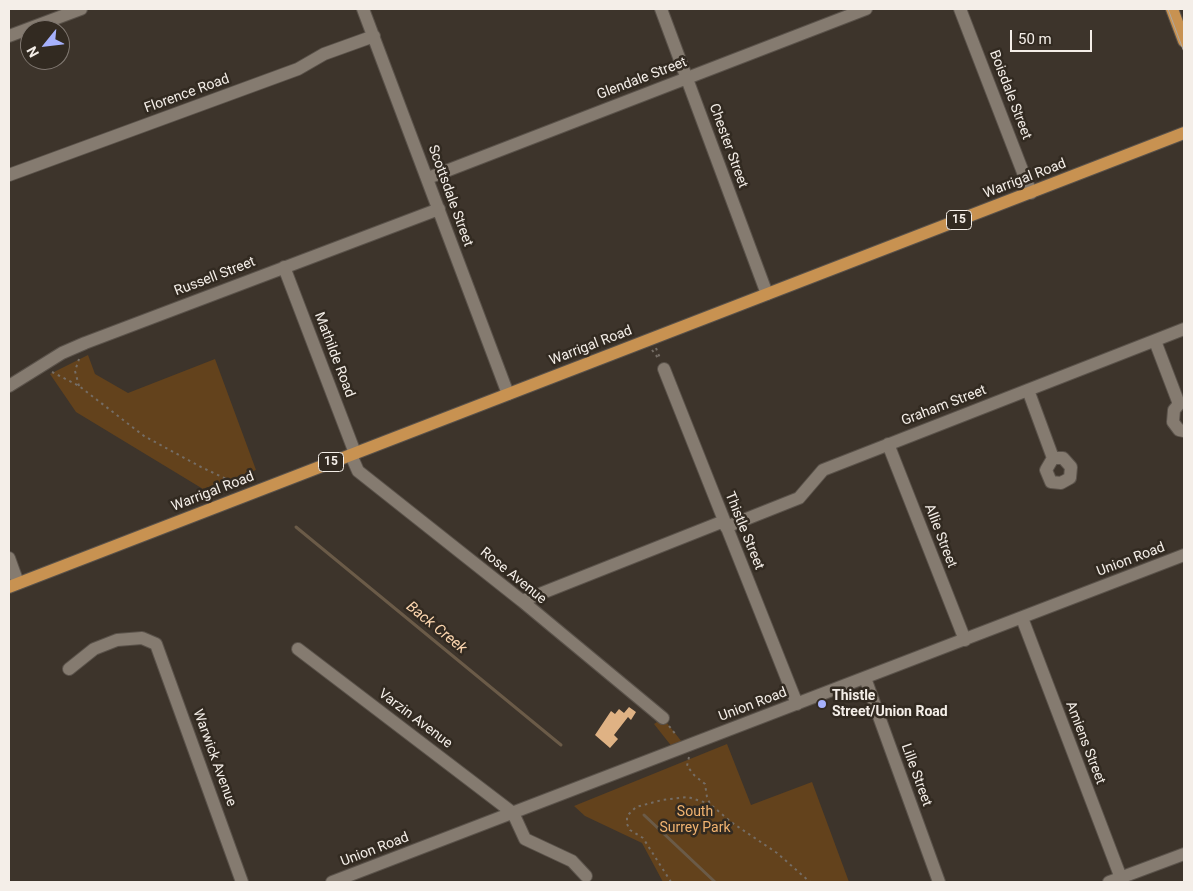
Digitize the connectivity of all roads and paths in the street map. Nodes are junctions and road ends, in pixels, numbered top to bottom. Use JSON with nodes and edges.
{"nodes":[{"id":1,"x":80,"y":9,"type":"edge"},
{"id":2,"x":363,"y":9,"type":"edge"},
{"id":3,"x":661,"y":9,"type":"edge"},
{"id":4,"x":866,"y":9,"type":"edge"},
{"id":5,"x":960,"y":9,"type":"edge"},
{"id":6,"x":1172,"y":9,"type":"edge"},
{"id":7,"x":9,"y":36,"type":"edge"},
{"id":8,"x":374,"y":36,"type":"junction"},
{"id":9,"x":1184,"y":41,"type":"edge"},
{"id":10,"x":687,"y":78,"type":"junction"},
{"id":11,"x":1184,"y":133,"type":"edge"},
{"id":12,"x":9,"y":175,"type":"edge"},
{"id":13,"x":428,"y":178,"type":"junction"},
{"id":14,"x":1031,"y":192,"type":"junction"},
{"id":15,"x":439,"y":209,"type":"junction"},
{"id":16,"x":284,"y":267,"type":"junction"},
{"id":17,"x":767,"y":294,"type":"junction"},
{"id":18,"x":1184,"y":330,"type":"edge"},
{"id":19,"x":650,"y":339,"type":"junction"},
{"id":20,"x":1155,"y":341,"type":"junction"},
{"id":21,"x":85,"y":343,"type":"junction"},
{"id":22,"x":42,"y":366,"type":"junction"},
{"id":23,"x":664,"y":369,"type":"junction"},
{"id":24,"x":9,"y":386,"type":"edge"},
{"id":25,"x":79,"y":386,"type":"junction"},
{"id":26,"x":1028,"y":390,"type":"junction"},
{"id":27,"x":508,"y":394,"type":"junction"},
{"id":28,"x":1182,"y":404,"type":"edge"},
{"id":29,"x":1184,"y":431,"type":"edge"},
{"id":30,"x":888,"y":444,"type":"junction"},
{"id":31,"x":353,"y":454,"type":"junction"},
{"id":32,"x":1053,"y":458,"type":"dead end"},
{"id":33,"x":235,"y":483,"type":"dead end"},
{"id":34,"x":725,"y":524,"type":"junction"},
{"id":35,"x":1184,"y":555,"type":"edge"},
{"id":36,"x":9,"y":558,"type":"edge"},
{"id":37,"x":14,"y":585,"type":"edge"},
{"id":38,"x":522,"y":602,"type":"junction"},
{"id":39,"x":1022,"y":618,"type":"junction"},
{"id":40,"x":965,"y":640,"type":"junction"},
{"id":41,"x":298,"y":649,"type":"dead end"},
{"id":42,"x":69,"y":669,"type":"dead end"},
{"id":43,"x":864,"y":678,"type":"junction"},
{"id":44,"x":797,"y":704,"type":"junction"},
{"id":45,"x":662,"y":718,"type":"joint"},
{"id":46,"x":686,"y":747,"type":"junction"},
{"id":47,"x":688,"y":768,"type":"dead end"},
{"id":48,"x":710,"y":804,"type":"junction"},
{"id":49,"x":513,"y":813,"type":"junction"},
{"id":50,"x":1184,"y":854,"type":"edge"},
{"id":51,"x":586,"y":876,"type":"dead end"},
{"id":52,"x":1115,"y":880,"type":"edge"},
{"id":53,"x":242,"y":882,"type":"edge"},
{"id":54,"x":332,"y":882,"type":"edge"},
{"id":55,"x":671,"y":882,"type":"edge"},
{"id":56,"x":810,"y":882,"type":"edge"},
{"id":57,"x":939,"y":882,"type":"edge"}],
"edges":[{"from":1,"to":7,"type":"street"},
{"from":2,"to":8,"type":"street","name":"Scottsdale Street"},
{"from":3,"to":10,"type":"street","name":"Chester Street"},
{"from":4,"to":10,"type":"street","name":"Glendale Street"},
{"from":5,"to":14,"type":"street","name":"Boisdale Street"},
{"from":6,"to":9,"type":"main road"},
{"from":8,"to":12,"type":"street","name":"Florence Road"},
{"from":8,"to":13,"type":"street","name":"Scottsdale Street"},
{"from":10,"to":13,"type":"street","name":"Glendale Street"},
{"from":10,"to":17,"type":"street","name":"Chester Street"},
{"from":11,"to":14,"type":"main road","name":"Warrigal Road","number":"15"},
{"from":13,"to":15,"type":"street","name":"Scottsdale Street"},
{"from":14,"to":17,"type":"main road","name":"Warrigal Road","number":"15"},
{"from":15,"to":16,"type":"street","name":"Russell Street"},
{"from":15,"to":27,"type":"street","name":"Scottsdale Street"},
{"from":16,"to":21,"type":"street","name":"Russell Street"},
{"from":16,"to":31,"type":"street","name":"Mathilde Road"},
{"from":17,"to":19,"type":"main road","name":"Warrigal Road","number":"15"},
{"from":18,"to":20,"type":"street","name":"Graham Street"},
{"from":19,"to":23,"type":"path"},
{"from":19,"to":23,"type":"path"},
{"from":19,"to":27,"type":"main road","name":"Warrigal Road","number":"15"},
{"from":20,"to":26,"type":"street","name":"Graham Street"},
{"from":20,"to":28,"type":"street"},
{"from":21,"to":22,"type":"street","name":"Russell Street"},
{"from":21,"to":25,"type":"path"},
{"from":22,"to":24,"type":"street","name":"Russell Street"},
{"from":22,"to":25,"type":"path"},
{"from":23,"to":34,"type":"street","name":"Thistle Street"},
{"from":25,"to":33,"type":"path"},
{"from":26,"to":30,"type":"street","name":"Graham Street"},
{"from":26,"to":32,"type":"street"},
{"from":27,"to":31,"type":"main road","name":"Warrigal Road","number":"15"},
{"from":28,"to":29,"type":"street"},
{"from":30,"to":34,"type":"street","name":"Graham Street"},
{"from":30,"to":40,"type":"street","name":"Allie Street"},
{"from":31,"to":37,"type":"main road","name":"Warrigal Road","number":"15"},
{"from":31,"to":38,"type":"street","name":"Rose Avenue"},
{"from":34,"to":38,"type":"street","name":"Graham Street"},
{"from":34,"to":44,"type":"street","name":"Thistle Street"},
{"from":35,"to":39,"type":"street","name":"Union Road"},
{"from":36,"to":37,"type":"street"},
{"from":38,"to":45,"type":"street","name":"Rose Avenue"},
{"from":39,"to":40,"type":"street","name":"Union Road"},
{"from":39,"to":52,"type":"street","name":"Amiens Street"},
{"from":40,"to":43,"type":"street","name":"Union Road"},
{"from":41,"to":49,"type":"street","name":"Varzin Avenue"},
{"from":42,"to":53,"type":"street","name":"Warwick Avenue"},
{"from":43,"to":44,"type":"street","name":"Union Road"},
{"from":43,"to":57,"type":"street","name":"Lille Street"},
{"from":44,"to":46,"type":"street","name":"Union Road"},
{"from":45,"to":46,"type":"path"},
{"from":46,"to":49,"type":"street","name":"Union Road"},
{"from":47,"to":48,"type":"path"},
{"from":48,"to":55,"type":"path"},
{"from":48,"to":56,"type":"path"},
{"from":49,"to":51,"type":"street"},
{"from":49,"to":54,"type":"street","name":"Union Road"},
{"from":50,"to":52,"type":"street"}]}
